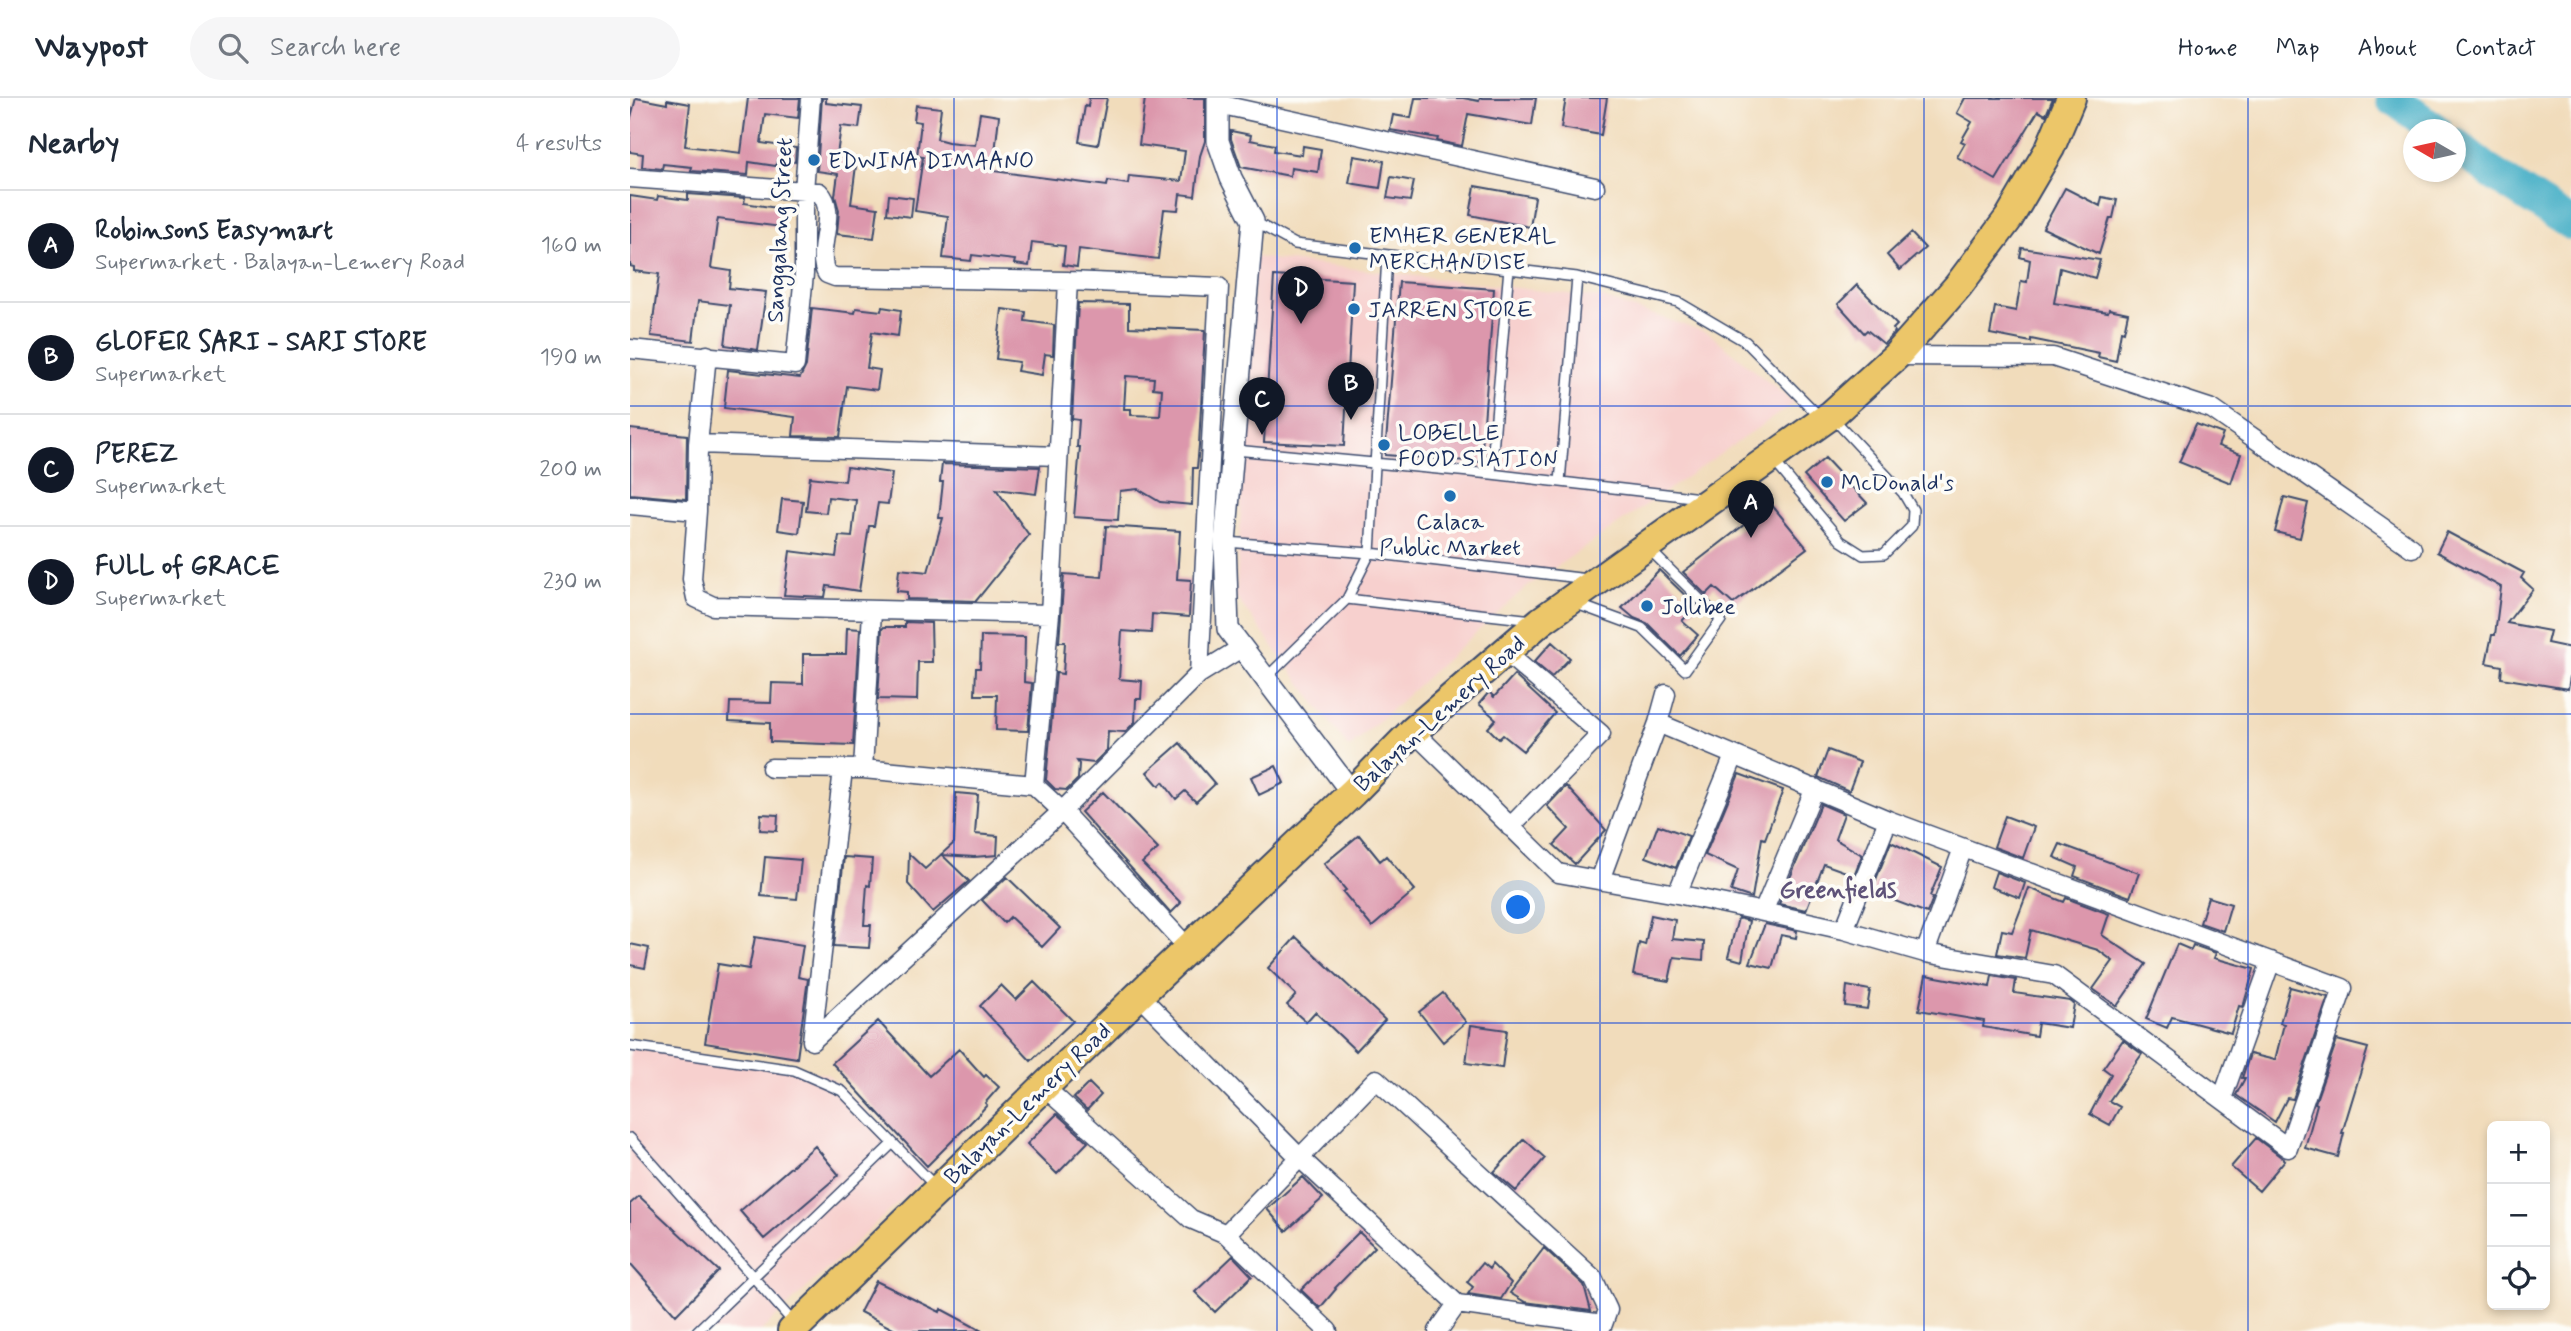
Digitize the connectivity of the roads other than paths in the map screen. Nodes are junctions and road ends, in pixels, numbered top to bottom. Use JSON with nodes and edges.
{"nodes":[{"id":1,"x":811,"y":98,"type":"edge"},
{"id":2,"x":2071,"y":98,"type":"edge"},
{"id":3,"x":1218,"y":101,"type":"edge"},
{"id":4,"x":630,"y":178,"type":"edge"},
{"id":5,"x":1595,"y":187,"type":"dead end"},
{"id":6,"x":804,"y":191,"type":"junction"},
{"id":7,"x":1253,"y":221,"type":"junction"},
{"id":8,"x":1387,"y":256,"type":"junction"},
{"id":9,"x":1509,"y":268,"type":"junction"},
{"id":10,"x":1577,"y":277,"type":"junction"},
{"id":11,"x":1068,"y":281,"type":"junction"},
{"id":12,"x":630,"y":349,"type":"edge"},
{"id":13,"x":707,"y":355,"type":"junction"},
{"id":14,"x":1896,"y":356,"type":"junction"},
{"id":15,"x":1826,"y":417,"type":"junction"},
{"id":16,"x":698,"y":444,"type":"junction"},
{"id":17,"x":1231,"y":450,"type":"junction"},
{"id":18,"x":1057,"y":456,"type":"junction"},
{"id":19,"x":1772,"y":458,"type":"junction"},
{"id":20,"x":1374,"y":464,"type":"junction"},
{"id":21,"x":1491,"y":474,"type":"junction"},
{"id":22,"x":1560,"y":482,"type":"junction"},
{"id":23,"x":1713,"y":500,"type":"junction"},
{"id":24,"x":630,"y":505,"type":"edge"},
{"id":25,"x":697,"y":511,"type":"junction"},
{"id":26,"x":1225,"y":542,"type":"junction"},
{"id":27,"x":1646,"y":546,"type":"junction"},
{"id":28,"x":2412,"y":548,"type":"dead end"},
{"id":29,"x":1370,"y":553,"type":"junction"},
{"id":30,"x":1598,"y":580,"type":"junction"},
{"id":31,"x":1347,"y":599,"type":"junction"},
{"id":32,"x":1569,"y":601,"type":"junction"},
{"id":33,"x":872,"y":611,"type":"junction"},
{"id":34,"x":1050,"y":614,"type":"junction"},
{"id":35,"x":1541,"y":621,"type":"junction"},
{"id":36,"x":1241,"y":648,"type":"junction"},
{"id":37,"x":1504,"y":651,"type":"junction"},
{"id":38,"x":1199,"y":674,"type":"junction"},
{"id":39,"x":1265,"y":678,"type":"junction"},
{"id":40,"x":1665,"y":694,"type":"dead end"},
{"id":41,"x":1658,"y":723,"type":"junction"},
{"id":42,"x":1413,"y":731,"type":"junction"},
{"id":43,"x":1734,"y":756,"type":"junction"},
{"id":44,"x":771,"y":768,"type":"dead end"},
{"id":45,"x":843,"y":769,"type":"junction"},
{"id":46,"x":863,"y":769,"type":"junction"},
{"id":47,"x":1034,"y":785,"type":"junction"},
{"id":48,"x":1815,"y":788,"type":"junction"},
{"id":49,"x":1352,"y":793,"type":"junction"},
{"id":50,"x":1062,"y":811,"type":"junction"},
{"id":51,"x":1888,"y":820,"type":"junction"},
{"id":52,"x":1510,"y":827,"type":"junction"},
{"id":53,"x":1963,"y":848,"type":"junction"},
{"id":54,"x":1600,"y":880,"type":"junction"},
{"id":55,"x":1677,"y":894,"type":"junction"},
{"id":56,"x":1763,"y":912,"type":"junction"},
{"id":57,"x":1844,"y":930,"type":"junction"},
{"id":58,"x":1189,"y":949,"type":"junction"},
{"id":59,"x":1925,"y":953,"type":"junction"},
{"id":60,"x":2271,"y":961,"type":"junction"},
{"id":61,"x":1139,"y":995,"type":"junction"},
{"id":62,"x":630,"y":1046,"type":"edge"},
{"id":63,"x":1044,"y":1087,"type":"junction"},
{"id":64,"x":2222,"y":1099,"type":"junction"},
{"id":65,"x":630,"y":1138,"type":"edge"},
{"id":66,"x":893,"y":1143,"type":"junction"},
{"id":67,"x":1300,"y":1158,"type":"junction"},
{"id":68,"x":938,"y":1189,"type":"junction"},
{"id":69,"x":1226,"y":1234,"type":"junction"},
{"id":70,"x":754,"y":1276,"type":"junction"},
{"id":71,"x":1457,"y":1304,"type":"junction"},
{"id":72,"x":794,"y":1329,"type":"edge"},
{"id":73,"x":697,"y":1331,"type":"edge"},
{"id":74,"x":1328,"y":1331,"type":"edge"},
{"id":75,"x":1438,"y":1331,"type":"edge"}],
"edges":[{"from":1,"to":6,"type":"street","name":"Sanggalang Street"},
{"from":2,"to":14,"type":"main road","name":"Balayan-Lemery Road"},
{"from":3,"to":5,"type":"street"},
{"from":3,"to":7,"type":"street"},
{"from":4,"to":6,"type":"street"},
{"from":6,"to":11,"type":"street"},
{"from":6,"to":13,"type":"street","name":"Sanggalang Street"},
{"from":7,"to":8,"type":"lane"},
{"from":7,"to":17,"type":"street"},
{"from":8,"to":9,"type":"lane"},
{"from":8,"to":20,"type":"lane"},
{"from":9,"to":10,"type":"lane"},
{"from":9,"to":21,"type":"lane"},
{"from":10,"to":15,"type":"lane"},
{"from":10,"to":22,"type":"lane"},
{"from":11,"to":18,"type":"street"},
{"from":11,"to":38,"type":"street"},
{"from":12,"to":13,"type":"street"},
{"from":13,"to":16,"type":"street"},
{"from":14,"to":15,"type":"main road","name":"Balayan-Lemery Road"},
{"from":14,"to":28,"type":"street"},
{"from":15,"to":19,"type":"main road","name":"Balayan-Lemery Road"},
{"from":15,"to":19,"type":"lane"},
{"from":16,"to":18,"type":"street"},
{"from":16,"to":25,"type":"street"},
{"from":17,"to":20,"type":"lane"},
{"from":17,"to":26,"type":"street"},
{"from":18,"to":34,"type":"street"},
{"from":19,"to":23,"type":"main road","name":"Balayan-Lemery Road"},
{"from":20,"to":21,"type":"lane"},
{"from":20,"to":29,"type":"lane"},
{"from":21,"to":22,"type":"lane"},
{"from":22,"to":23,"type":"lane"},
{"from":23,"to":27,"type":"main road","name":"Balayan-Lemery Road"},
{"from":24,"to":25,"type":"street"},
{"from":25,"to":33,"type":"street"},
{"from":26,"to":29,"type":"lane"},
{"from":26,"to":36,"type":"street"},
{"from":27,"to":30,"type":"main road","name":"Balayan-Lemery Road"},
{"from":27,"to":32,"type":"lane"},
{"from":29,"to":30,"type":"lane"},
{"from":29,"to":31,"type":"lane"},
{"from":30,"to":32,"type":"main road","name":"Balayan-Lemery Road"},
{"from":31,"to":35,"type":"lane"},
{"from":31,"to":39,"type":"lane"},
{"from":32,"to":35,"type":"main road","name":"Balayan-Lemery Road"},
{"from":33,"to":34,"type":"street"},
{"from":33,"to":46,"type":"street"},
{"from":34,"to":47,"type":"street"},
{"from":35,"to":37,"type":"main road","name":"Balayan-Lemery Road"},
{"from":36,"to":38,"type":"street"},
{"from":36,"to":39,"type":"street"},
{"from":37,"to":42,"type":"main road","name":"Balayan-Lemery Road"},
{"from":37,"to":52,"type":"street"},
{"from":38,"to":50,"type":"street"},
{"from":39,"to":49,"type":"street"},
{"from":40,"to":41,"type":"street"},
{"from":41,"to":43,"type":"street"},
{"from":41,"to":54,"type":"street"},
{"from":42,"to":49,"type":"main road","name":"Balayan-Lemery Road"},
{"from":42,"to":52,"type":"street"},
{"from":43,"to":48,"type":"street"},
{"from":43,"to":55,"type":"street"},
{"from":44,"to":45,"type":"street"},
{"from":45,"to":46,"type":"street"},
{"from":45,"to":50,"type":"street"},
{"from":46,"to":47,"type":"street"},
{"from":47,"to":50,"type":"street"},
{"from":48,"to":51,"type":"street"},
{"from":48,"to":56,"type":"street"},
{"from":49,"to":58,"type":"main road","name":"Balayan-Lemery Road"},
{"from":50,"to":58,"type":"street"},
{"from":51,"to":53,"type":"street"},
{"from":51,"to":57,"type":"street"},
{"from":52,"to":54,"type":"street"},
{"from":53,"to":59,"type":"street"},
{"from":53,"to":60,"type":"street"},
{"from":54,"to":55,"type":"street"},
{"from":55,"to":56,"type":"street"},
{"from":56,"to":57,"type":"street"},
{"from":57,"to":59,"type":"street"},
{"from":58,"to":61,"type":"main road","name":"Balayan-Lemery Road"},
{"from":59,"to":64,"type":"street"},
{"from":60,"to":64,"type":"street"},
{"from":60,"to":64,"type":"street"},
{"from":61,"to":63,"type":"main road","name":"Balayan-Lemery Road"},
{"from":61,"to":67,"type":"street"},
{"from":62,"to":66,"type":"lane"},
{"from":63,"to":68,"type":"main road","name":"Balayan-Lemery Road"},
{"from":63,"to":69,"type":"street"},
{"from":65,"to":70,"type":"lane"},
{"from":66,"to":68,"type":"lane"},
{"from":66,"to":70,"type":"lane"},
{"from":67,"to":69,"type":"street"},
{"from":67,"to":71,"type":"street"},
{"from":67,"to":71,"type":"street"},
{"from":68,"to":72,"type":"main road","name":"Balayan-Lemery Road"},
{"from":69,"to":74,"type":"street"},
{"from":70,"to":72,"type":"lane"},
{"from":70,"to":73,"type":"lane"},
{"from":71,"to":75,"type":"street"}]}
